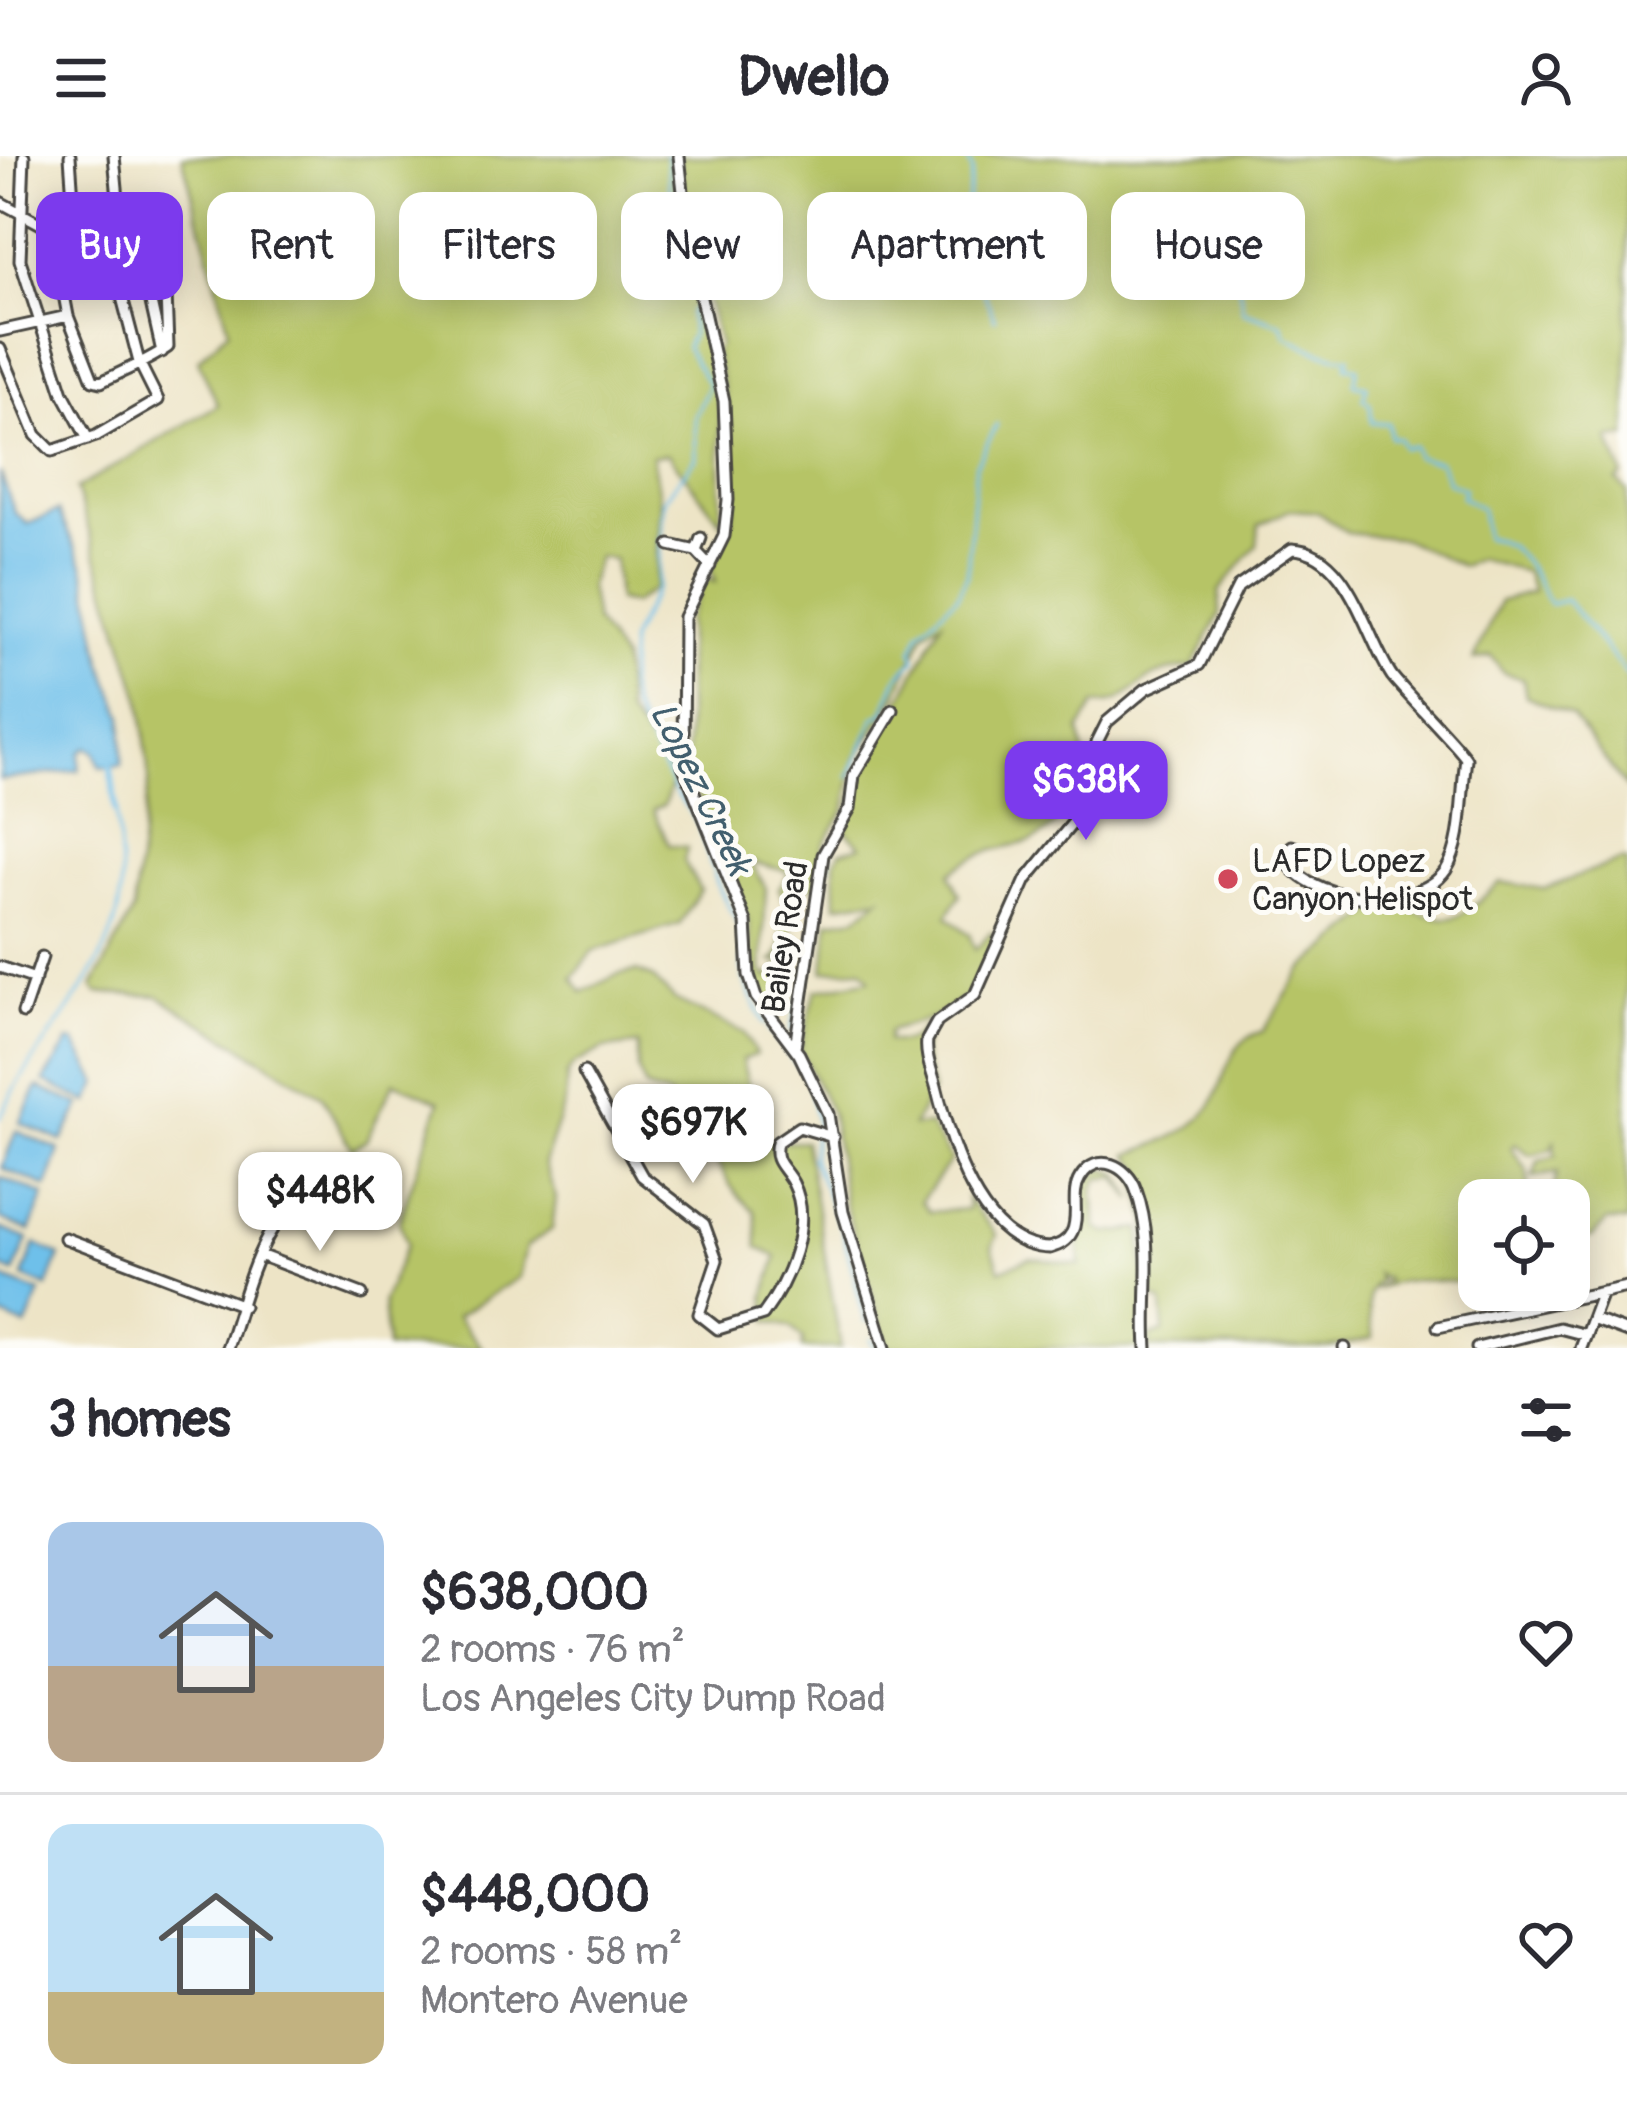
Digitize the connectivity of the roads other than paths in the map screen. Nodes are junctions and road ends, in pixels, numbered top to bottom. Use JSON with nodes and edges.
{"nodes":[{"id":1,"x":25,"y":156,"type":"edge"},
{"id":2,"x":70,"y":156,"type":"edge"},
{"id":3,"x":114,"y":156,"type":"edge"},
{"id":4,"x":679,"y":156,"type":"edge"},
{"id":5,"x":72,"y":192,"type":"edge"},
{"id":6,"x":116,"y":192,"type":"edge"},
{"id":7,"x":0,"y":202,"type":"edge"},
{"id":8,"x":24,"y":216,"type":"junction"},
{"id":9,"x":36,"y":222,"type":"edge"},
{"id":10,"x":68,"y":316,"type":"junction"},
{"id":11,"x":43,"y":321,"type":"junction"},
{"id":12,"x":0,"y":331,"type":"edge"},
{"id":13,"x":0,"y":349,"type":"edge"},
{"id":14,"x":163,"y":352,"type":"junction"},
{"id":15,"x":139,"y":362,"type":"junction"},
{"id":16,"x":88,"y":439,"type":"junction"},
{"id":17,"x":701,"y":538,"type":"dead end"},
{"id":18,"x":670,"y":545,"type":"dead end"},
{"id":19,"x":691,"y":551,"type":"junction"},
{"id":20,"x":682,"y":565,"type":"dead end"},
{"id":21,"x":710,"y":566,"type":"junction"},
{"id":22,"x":893,"y":710,"type":"dead end"},
{"id":23,"x":1305,"y":851,"type":"dead end"},
{"id":24,"x":42,"y":957,"type":"dead end"},
{"id":25,"x":0,"y":967,"type":"edge"},
{"id":26,"x":35,"y":980,"type":"junction"},
{"id":27,"x":23,"y":1013,"type":"dead end"},
{"id":28,"x":795,"y":1048,"type":"junction"},
{"id":29,"x":584,"y":1072,"type":"dead end"},
{"id":30,"x":832,"y":1137,"type":"junction"},
{"id":31,"x":324,"y":1190,"type":"dead end"},
{"id":32,"x":65,"y":1238,"type":"dead end"},
{"id":33,"x":262,"y":1256,"type":"junction"},
{"id":34,"x":1627,"y":1287,"type":"edge"},
{"id":35,"x":1602,"y":1292,"type":"junction"},
{"id":36,"x":362,"y":1294,"type":"dead end"},
{"id":37,"x":243,"y":1306,"type":"junction"},
{"id":38,"x":1592,"y":1319,"type":"junction"},
{"id":39,"x":1438,"y":1327,"type":"dead end"},
{"id":40,"x":1627,"y":1332,"type":"edge"},
{"id":41,"x":1586,"y":1335,"type":"junction"},
{"id":42,"x":1527,"y":1342,"type":"edge"},
{"id":43,"x":227,"y":1348,"type":"edge"},
{"id":44,"x":885,"y":1348,"type":"edge"},
{"id":45,"x":1147,"y":1348,"type":"edge"},
{"id":46,"x":1477,"y":1348,"type":"edge"},
{"id":47,"x":1581,"y":1348,"type":"edge"}],
"edges":[{"from":1,"to":8,"type":"street"},
{"from":2,"to":5,"type":"street"},
{"from":3,"to":6,"type":"street"},
{"from":4,"to":21,"type":"street"},
{"from":7,"to":8,"type":"street"},
{"from":8,"to":9,"type":"street"},
{"from":8,"to":11,"type":"street"},
{"from":10,"to":11,"type":"street"},
{"from":10,"to":15,"type":"street"},
{"from":10,"to":15,"type":"street"},
{"from":11,"to":12,"type":"street"},
{"from":11,"to":16,"type":"street"},
{"from":13,"to":16,"type":"street"},
{"from":14,"to":14,"type":"street"},
{"from":14,"to":15,"type":"street"},
{"from":15,"to":16,"type":"street"},
{"from":17,"to":19,"type":"street"},
{"from":18,"to":19,"type":"street"},
{"from":19,"to":20,"type":"street"},
{"from":19,"to":21,"type":"street"},
{"from":21,"to":28,"type":"street"},
{"from":22,"to":28,"type":"street","name":"Bailey Road"},
{"from":23,"to":45,"type":"street"},
{"from":24,"to":26,"type":"street"},
{"from":25,"to":26,"type":"street"},
{"from":26,"to":27,"type":"street"},
{"from":28,"to":30,"type":"street"},
{"from":29,"to":30,"type":"street"},
{"from":30,"to":44,"type":"street"},
{"from":31,"to":33,"type":"street"},
{"from":32,"to":37,"type":"street"},
{"from":33,"to":36,"type":"street"},
{"from":33,"to":37,"type":"street"},
{"from":34,"to":35,"type":"street"},
{"from":35,"to":38,"type":"street"},
{"from":35,"to":39,"type":"street"},
{"from":37,"to":43,"type":"street"},
{"from":38,"to":40,"type":"street"},
{"from":38,"to":41,"type":"street"},
{"from":41,"to":42,"type":"street"},
{"from":41,"to":47,"type":"street"},
{"from":42,"to":46,"type":"street"}]}
